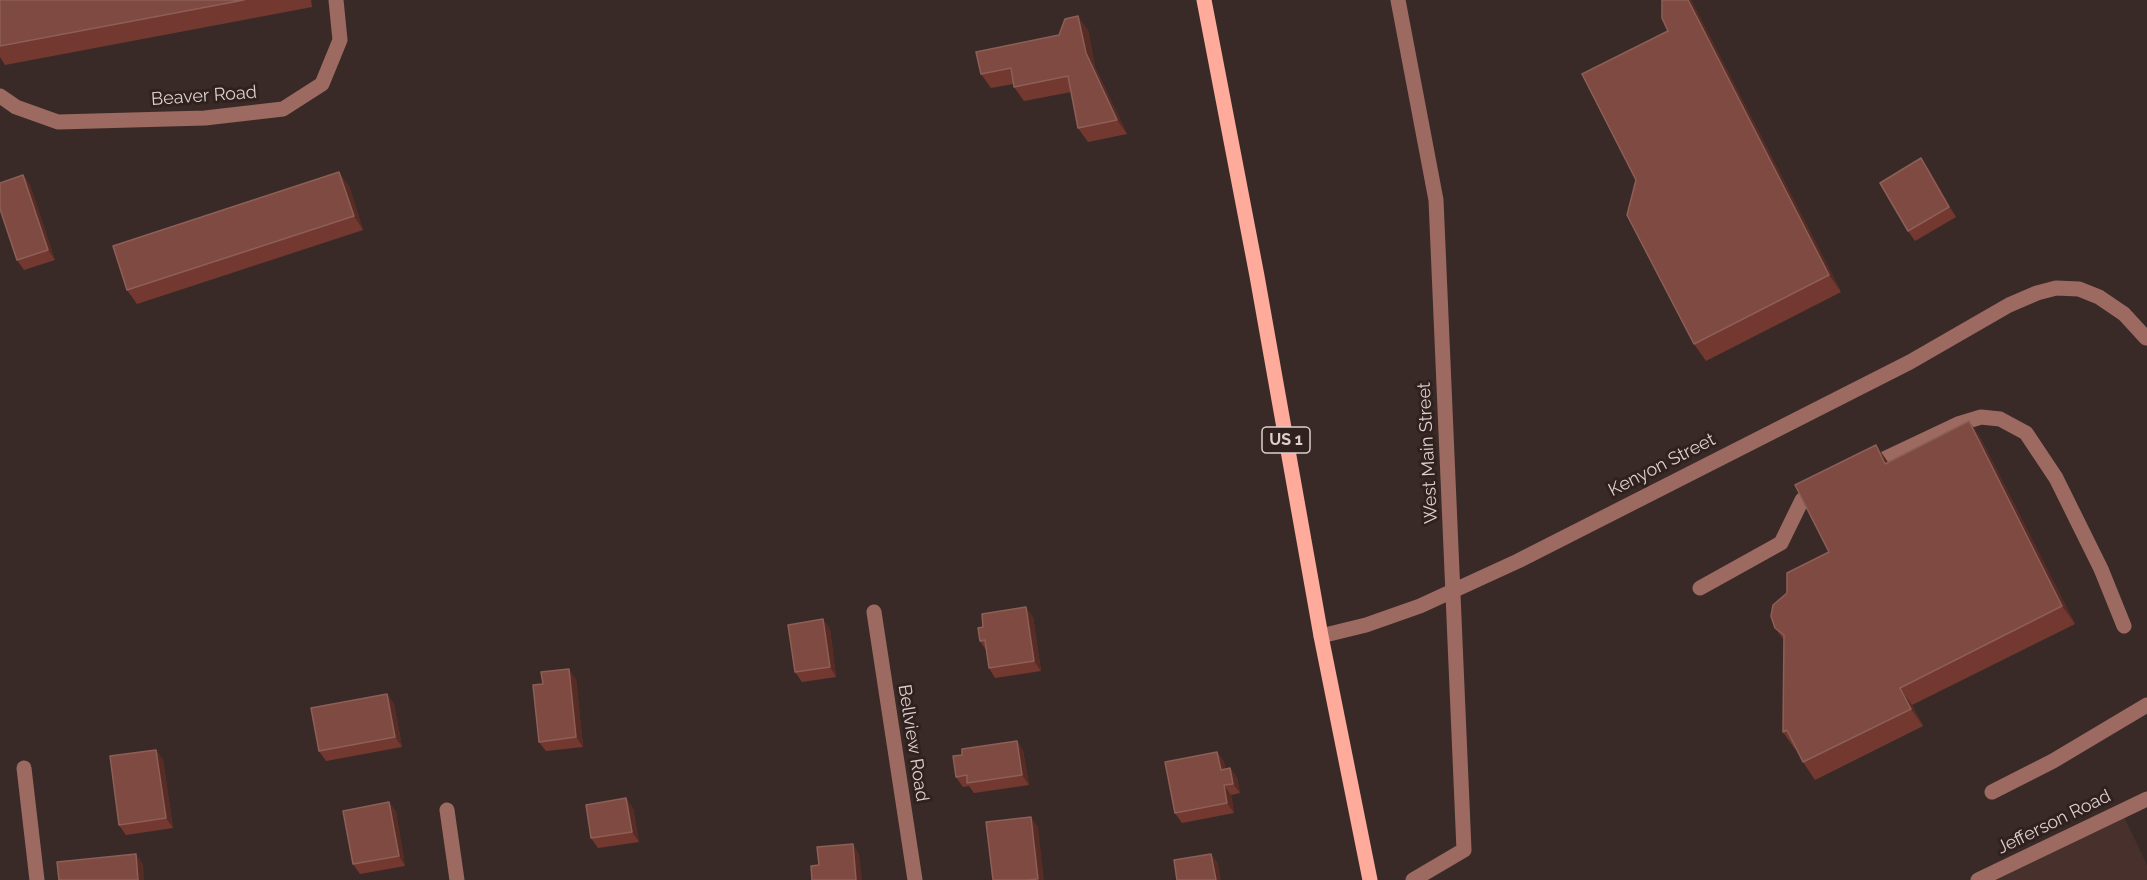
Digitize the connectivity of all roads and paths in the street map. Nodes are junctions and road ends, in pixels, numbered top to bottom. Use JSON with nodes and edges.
{"nodes":[{"id":1,"x":336,"y":0,"type":"edge"},
{"id":2,"x":1204,"y":0,"type":"edge"},
{"id":3,"x":1398,"y":0,"type":"edge"},
{"id":4,"x":0,"y":96,"type":"edge"},
{"id":5,"x":2146,"y":338,"type":"edge"},
{"id":6,"x":1854,"y":474,"type":"edge"},
{"id":7,"x":1833,"y":484,"type":"edge"},
{"id":8,"x":1700,"y":588,"type":"dead end"},
{"id":9,"x":1454,"y":590,"type":"junction"},
{"id":10,"x":874,"y":612,"type":"dead end"},
{"id":11,"x":2124,"y":626,"type":"dead end"},
{"id":12,"x":1322,"y":636,"type":"junction"},
{"id":13,"x":2147,"y":705,"type":"edge"},
{"id":14,"x":24,"y":768,"type":"dead end"},
{"id":15,"x":1992,"y":792,"type":"dead end"},
{"id":16,"x":2147,"y":798,"type":"edge"},
{"id":17,"x":447,"y":810,"type":"dead end"},
{"id":18,"x":37,"y":880,"type":"edge"},
{"id":19,"x":457,"y":880,"type":"edge"},
{"id":20,"x":915,"y":880,"type":"edge"},
{"id":21,"x":1370,"y":880,"type":"edge"},
{"id":22,"x":1413,"y":880,"type":"edge"},
{"id":23,"x":1978,"y":880,"type":"edge"}],
"edges":[{"from":1,"to":4,"type":"street","name":"Beaver Road"},
{"from":2,"to":12,"type":"main road","number":"US 1"},
{"from":3,"to":9,"type":"street","name":"West Main Street"},
{"from":5,"to":9,"type":"street","name":"Kenyon Street"},
{"from":6,"to":11,"type":"street"},
{"from":7,"to":8,"type":"street"},
{"from":9,"to":12,"type":"street","name":"Kenyon Street"},
{"from":9,"to":22,"type":"street","name":"West Main Street"},
{"from":10,"to":20,"type":"street","name":"Bellview Road"},
{"from":12,"to":21,"type":"main road","number":"US 1"},
{"from":13,"to":15,"type":"street"},
{"from":14,"to":18,"type":"street"},
{"from":16,"to":23,"type":"street","name":"Jefferson Road"},
{"from":17,"to":19,"type":"street"}]}
